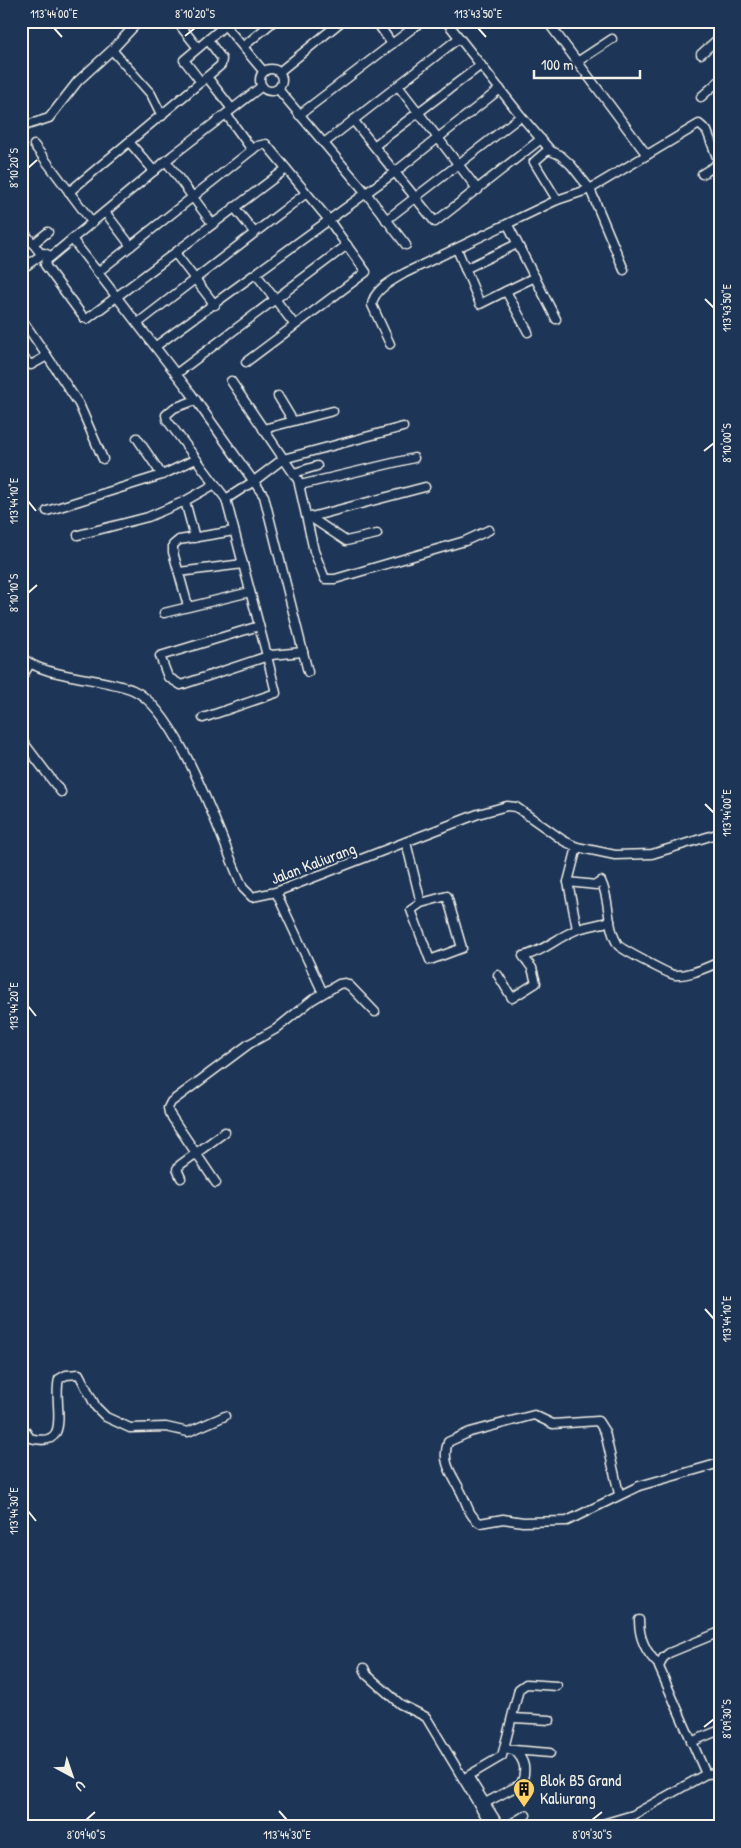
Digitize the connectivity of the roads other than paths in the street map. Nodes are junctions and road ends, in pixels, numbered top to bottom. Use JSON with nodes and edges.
{"nodes":[{"id":1,"x":139,"y":21,"type":"edge"},
{"id":2,"x":274,"y":21,"type":"edge"},
{"id":3,"x":342,"y":21,"type":"edge"},
{"id":4,"x":376,"y":21,"type":"edge"},
{"id":5,"x":422,"y":21,"type":"edge"},
{"id":6,"x":446,"y":21,"type":"edge"},
{"id":7,"x":547,"y":21,"type":"edge"},
{"id":8,"x":178,"y":23,"type":"dead end"},
{"id":9,"x":226,"y":23,"type":"edge"},
{"id":10,"x":720,"y":37,"type":"edge"},
{"id":11,"x":459,"y":38,"type":"junction"},
{"id":12,"x":612,"y":39,"type":"dead end"},
{"id":13,"x":208,"y":40,"type":"junction"},
{"id":14,"x":392,"y":44,"type":"junction"},
{"id":15,"x":244,"y":46,"type":"junction"},
{"id":16,"x":198,"y":48,"type":"junction"},
{"id":17,"x":112,"y":50,"type":"junction"},
{"id":18,"x":701,"y":54,"type":"dead end"},
{"id":19,"x":577,"y":62,"type":"junction"},
{"id":20,"x":481,"y":65,"type":"junction"},
{"id":21,"x":264,"y":72,"type":"junction"},
{"id":22,"x":279,"y":72,"type":"junction"},
{"id":23,"x":204,"y":80,"type":"junction"},
{"id":24,"x":720,"y":80,"type":"edge"},
{"id":25,"x":262,"y":86,"type":"junction"},
{"id":26,"x":398,"y":86,"type":"junction"},
{"id":27,"x":278,"y":89,"type":"junction"},
{"id":28,"x":500,"y":89,"type":"junction"},
{"id":29,"x":701,"y":97,"type":"dead end"},
{"id":30,"x":229,"y":111,"type":"junction"},
{"id":31,"x":418,"y":113,"type":"junction"},
{"id":32,"x":299,"y":115,"type":"junction"},
{"id":33,"x":162,"y":116,"type":"junction"},
{"id":34,"x":521,"y":116,"type":"junction"},
{"id":35,"x":353,"y":120,"type":"junction"},
{"id":36,"x":21,"y":127,"type":"edge"},
{"id":37,"x":439,"y":139,"type":"junction"},
{"id":38,"x":541,"y":139,"type":"junction"},
{"id":39,"x":130,"y":142,"type":"junction"},
{"id":40,"x":324,"y":143,"type":"junction"},
{"id":41,"x":34,"y":146,"type":"dead end"},
{"id":42,"x":374,"y":146,"type":"junction"},
{"id":43,"x":549,"y":148,"type":"junction"},
{"id":44,"x":252,"y":150,"type":"junction"},
{"id":45,"x":647,"y":154,"type":"junction"},
{"id":46,"x":166,"y":160,"type":"junction"},
{"id":47,"x":458,"y":164,"type":"junction"},
{"id":48,"x":286,"y":169,"type":"junction"},
{"id":49,"x":154,"y":171,"type":"junction"},
{"id":50,"x":395,"y":172,"type":"junction"},
{"id":51,"x":702,"y":174,"type":"dead end"},
{"id":52,"x":590,"y":189,"type":"junction"},
{"id":53,"x":478,"y":190,"type":"junction"},
{"id":54,"x":69,"y":192,"type":"junction"},
{"id":55,"x":366,"y":193,"type":"junction"},
{"id":56,"x":305,"y":194,"type":"junction"},
{"id":57,"x":193,"y":197,"type":"junction"},
{"id":58,"x":414,"y":198,"type":"junction"},
{"id":59,"x":557,"y":200,"type":"junction"},
{"id":60,"x":234,"y":208,"type":"junction"},
{"id":61,"x":105,"y":212,"type":"junction"},
{"id":62,"x":328,"y":220,"type":"junction"},
{"id":63,"x":386,"y":220,"type":"junction"},
{"id":64,"x":92,"y":222,"type":"junction"},
{"id":65,"x":212,"y":223,"type":"junction"},
{"id":66,"x":508,"y":225,"type":"junction"},
{"id":67,"x":21,"y":228,"type":"edge"},
{"id":68,"x":48,"y":232,"type":"dead end"},
{"id":69,"x":254,"y":232,"type":"junction"},
{"id":70,"x":72,"y":239,"type":"junction"},
{"id":71,"x":33,"y":244,"type":"junction"},
{"id":72,"x":517,"y":244,"type":"junction"},
{"id":73,"x":347,"y":245,"type":"junction"},
{"id":74,"x":406,"y":245,"type":"dead end"},
{"id":75,"x":131,"y":246,"type":"junction"},
{"id":76,"x":457,"y":249,"type":"junction"},
{"id":77,"x":175,"y":253,"type":"junction"},
{"id":78,"x":41,"y":254,"type":"junction"},
{"id":79,"x":51,"y":256,"type":"junction"},
{"id":80,"x":23,"y":268,"type":"dead end"},
{"id":81,"x":465,"y":269,"type":"junction"},
{"id":82,"x":624,"y":270,"type":"dead end"},
{"id":83,"x":98,"y":272,"type":"junction"},
{"id":84,"x":256,"y":274,"type":"junction"},
{"id":85,"x":535,"y":277,"type":"junction"},
{"id":86,"x":195,"y":278,"type":"junction"},
{"id":87,"x":506,"y":291,"type":"junction"},
{"id":88,"x":118,"y":297,"type":"junction"},
{"id":89,"x":275,"y":299,"type":"junction"},
{"id":90,"x":215,"y":305,"type":"junction"},
{"id":91,"x":21,"y":318,"type":"edge"},
{"id":92,"x":556,"y":319,"type":"dead end"},
{"id":93,"x":138,"y":323,"type":"junction"},
{"id":94,"x":294,"y":324,"type":"junction"},
{"id":95,"x":528,"y":332,"type":"dead end"},
{"id":96,"x":390,"y":344,"type":"dead end"},
{"id":97,"x":156,"y":346,"type":"junction"},
{"id":98,"x":21,"y":356,"type":"edge"},
{"id":99,"x":47,"y":356,"type":"junction"},
{"id":100,"x":246,"y":362,"type":"dead end"},
{"id":101,"x":176,"y":374,"type":"junction"},
{"id":102,"x":231,"y":381,"type":"dead end"},
{"id":103,"x":278,"y":396,"type":"dead end"},
{"id":104,"x":196,"y":400,"type":"junction"},
{"id":105,"x":333,"y":411,"type":"dead end"},
{"id":106,"x":294,"y":421,"type":"junction"},
{"id":107,"x":403,"y":427,"type":"dead end"},
{"id":108,"x":263,"y":429,"type":"junction"},
{"id":109,"x":137,"y":438,"type":"dead end"},
{"id":110,"x":414,"y":458,"type":"dead end"},
{"id":111,"x":103,"y":459,"type":"dead end"},
{"id":112,"x":196,"y":459,"type":"junction"},
{"id":113,"x":284,"y":459,"type":"junction"},
{"id":114,"x":317,"y":466,"type":"dead end"},
{"id":115,"x":294,"y":473,"type":"junction"},
{"id":116,"x":162,"y":475,"type":"junction"},
{"id":117,"x":254,"y":481,"type":"junction"},
{"id":118,"x":215,"y":484,"type":"junction"},
{"id":119,"x":300,"y":485,"type":"junction"},
{"id":120,"x":425,"y":487,"type":"dead end"},
{"id":121,"x":226,"y":499,"type":"junction"},
{"id":122,"x":185,"y":501,"type":"junction"},
{"id":123,"x":47,"y":511,"type":"dead end"},
{"id":124,"x":309,"y":517,"type":"junction"},
{"id":125,"x":490,"y":530,"type":"dead end"},
{"id":126,"x":234,"y":531,"type":"junction"},
{"id":127,"x":377,"y":534,"type":"dead end"},
{"id":128,"x":78,"y":535,"type":"dead end"},
{"id":129,"x":195,"y":538,"type":"junction"},
{"id":130,"x":243,"y":564,"type":"junction"},
{"id":131,"x":179,"y":572,"type":"junction"},
{"id":132,"x":250,"y":592,"type":"junction"},
{"id":133,"x":188,"y":606,"type":"junction"},
{"id":134,"x":164,"y":613,"type":"dead end"},
{"id":135,"x":259,"y":626,"type":"junction"},
{"id":136,"x":303,"y":652,"type":"junction"},
{"id":137,"x":21,"y":656,"type":"edge"},
{"id":138,"x":269,"y":656,"type":"junction"},
{"id":139,"x":30,"y":664,"type":"junction"},
{"id":140,"x":308,"y":672,"type":"dead end"},
{"id":141,"x":21,"y":678,"type":"edge"},
{"id":142,"x":202,"y":718,"type":"dead end"},
{"id":143,"x":21,"y":739,"type":"edge"},
{"id":144,"x":61,"y":792,"type":"dead end"},
{"id":145,"x":720,"y":833,"type":"edge"},
{"id":146,"x":406,"y":842,"type":"junction"},
{"id":147,"x":577,"y":847,"type":"junction"},
{"id":148,"x":568,"y":882,"type":"junction"},
{"id":149,"x":276,"y":892,"type":"junction"},
{"id":150,"x":421,"y":902,"type":"junction"},
{"id":151,"x":610,"y":922,"type":"junction"},
{"id":152,"x":577,"y":929,"type":"junction"},
{"id":153,"x":720,"y":962,"type":"edge"},
{"id":154,"x":498,"y":975,"type":"dead end"},
{"id":155,"x":323,"y":993,"type":"junction"},
{"id":156,"x":375,"y":1012,"type":"dead end"},
{"id":157,"x":225,"y":1132,"type":"dead end"},
{"id":158,"x":196,"y":1152,"type":"junction"},
{"id":159,"x":181,"y":1178,"type":"dead end"},
{"id":160,"x":216,"y":1183,"type":"dead end"},
{"id":161,"x":225,"y":1416,"type":"dead end"},
{"id":162,"x":21,"y":1425,"type":"edge"},
{"id":163,"x":720,"y":1463,"type":"edge"},
{"id":164,"x":619,"y":1494,"type":"junction"},
{"id":165,"x":639,"y":1620,"type":"dead end"},
{"id":166,"x":720,"y":1632,"type":"edge"},
{"id":167,"x":659,"y":1665,"type":"junction"},
{"id":168,"x":364,"y":1668,"type":"dead end"},
{"id":169,"x":556,"y":1686,"type":"dead end"},
{"id":170,"x":513,"y":1718,"type":"junction"},
{"id":171,"x":550,"y":1720,"type":"dead end"},
{"id":172,"x":720,"y":1730,"type":"edge"},
{"id":173,"x":691,"y":1742,"type":"junction"},
{"id":174,"x":505,"y":1749,"type":"junction"},
{"id":175,"x":514,"y":1750,"type":"junction"},
{"id":176,"x":550,"y":1753,"type":"dead end"},
{"id":177,"x":720,"y":1773,"type":"edge"},
{"id":178,"x":706,"y":1774,"type":"junction"},
{"id":179,"x":485,"y":1802,"type":"junction"},
{"id":180,"x":526,"y":1814,"type":"dead end"},
{"id":181,"x":601,"y":1825,"type":"edge"},
{"id":182,"x":492,"y":1827,"type":"edge"},
{"id":183,"x":500,"y":1827,"type":"edge"},
{"id":184,"x":506,"y":1827,"type":"edge"},
{"id":185,"x":592,"y":1827,"type":"edge"}],
"edges":[{"from":1,"to":17,"type":"street"},
{"from":2,"to":15,"type":"street"},
{"from":3,"to":22,"type":"street"},
{"from":4,"to":14,"type":"street"},
{"from":5,"to":14,"type":"street"},
{"from":6,"to":11,"type":"street"},
{"from":7,"to":19,"type":"street"},
{"from":8,"to":16,"type":"street"},
{"from":9,"to":13,"type":"street"},
{"from":9,"to":15,"type":"street"},
{"from":10,"to":18,"type":"street"},
{"from":11,"to":20,"type":"street"},
{"from":11,"to":26,"type":"street"},
{"from":12,"to":19,"type":"street"},
{"from":13,"to":16,"type":"street"},
{"from":13,"to":23,"type":"street"},
{"from":14,"to":32,"type":"street"},
{"from":15,"to":21,"type":"street"},
{"from":16,"to":23,"type":"street"},
{"from":17,"to":33,"type":"street"},
{"from":17,"to":36,"type":"street"},
{"from":19,"to":45,"type":"street"},
{"from":20,"to":28,"type":"street"},
{"from":20,"to":31,"type":"street"},
{"from":21,"to":22,"type":"street"},
{"from":21,"to":25,"type":"street"},
{"from":22,"to":27,"type":"street"},
{"from":23,"to":30,"type":"street"},
{"from":23,"to":33,"type":"street"},
{"from":24,"to":29,"type":"street"},
{"from":25,"to":27,"type":"street"},
{"from":25,"to":30,"type":"street"},
{"from":26,"to":31,"type":"street"},
{"from":26,"to":35,"type":"street"},
{"from":27,"to":32,"type":"street"},
{"from":28,"to":34,"type":"street"},
{"from":28,"to":37,"type":"street"},
{"from":30,"to":44,"type":"street"},
{"from":30,"to":46,"type":"street"},
{"from":31,"to":37,"type":"street"},
{"from":31,"to":42,"type":"street"},
{"from":32,"to":40,"type":"street"},
{"from":33,"to":39,"type":"street"},
{"from":34,"to":38,"type":"street"},
{"from":34,"to":47,"type":"street"},
{"from":35,"to":40,"type":"street"},
{"from":35,"to":42,"type":"street"},
{"from":37,"to":47,"type":"street"},
{"from":37,"to":50,"type":"street"},
{"from":38,"to":43,"type":"street"},
{"from":38,"to":53,"type":"street"},
{"from":39,"to":49,"type":"street"},
{"from":39,"to":54,"type":"street"},
{"from":40,"to":55,"type":"street"},
{"from":41,"to":54,"type":"street"},
{"from":42,"to":50,"type":"street"},
{"from":43,"to":52,"type":"street"},
{"from":43,"to":59,"type":"street"},
{"from":44,"to":48,"type":"street"},
{"from":44,"to":57,"type":"street"},
{"from":45,"to":51,"type":"street"},
{"from":45,"to":52,"type":"street"},
{"from":46,"to":49,"type":"street"},
{"from":46,"to":57,"type":"street"},
{"from":47,"to":53,"type":"street"},
{"from":47,"to":58,"type":"street"},
{"from":48,"to":56,"type":"street"},
{"from":48,"to":60,"type":"street"},
{"from":49,"to":61,"type":"street"},
{"from":50,"to":55,"type":"street"},
{"from":50,"to":58,"type":"street"},
{"from":52,"to":59,"type":"street"},
{"from":52,"to":82,"type":"street"},
{"from":53,"to":58,"type":"street"},
{"from":54,"to":64,"type":"street"},
{"from":55,"to":62,"type":"street"},
{"from":55,"to":63,"type":"street"},
{"from":56,"to":62,"type":"street"},
{"from":56,"to":69,"type":"street"},
{"from":57,"to":65,"type":"street"},
{"from":57,"to":75,"type":"street"},
{"from":58,"to":63,"type":"street"},
{"from":59,"to":66,"type":"street"},
{"from":60,"to":65,"type":"street"},
{"from":60,"to":69,"type":"street"},
{"from":61,"to":64,"type":"street"},
{"from":61,"to":75,"type":"street"},
{"from":62,"to":73,"type":"street"},
{"from":62,"to":84,"type":"street"},
{"from":63,"to":74,"type":"street"},
{"from":64,"to":70,"type":"street"},
{"from":65,"to":77,"type":"street"},
{"from":66,"to":72,"type":"street"},
{"from":66,"to":76,"type":"street"},
{"from":67,"to":71,"type":"street"},
{"from":68,"to":71,"type":"street"},
{"from":69,"to":86,"type":"street"},
{"from":70,"to":79,"type":"street"},
{"from":70,"to":83,"type":"street"},
{"from":71,"to":78,"type":"street"},
{"from":72,"to":81,"type":"street"},
{"from":72,"to":85,"type":"street"},
{"from":73,"to":89,"type":"street"},
{"from":73,"to":94,"type":"street"},
{"from":75,"to":83,"type":"street"},
{"from":76,"to":81,"type":"street"},
{"from":76,"to":96,"type":"street"},
{"from":77,"to":86,"type":"street"},
{"from":77,"to":88,"type":"street"},
{"from":78,"to":79,"type":"street"},
{"from":78,"to":80,"type":"street"},
{"from":79,"to":88,"type":"street"},
{"from":81,"to":87,"type":"street"},
{"from":83,"to":88,"type":"street"},
{"from":84,"to":89,"type":"street"},
{"from":84,"to":90,"type":"street"},
{"from":85,"to":87,"type":"street"},
{"from":85,"to":92,"type":"street"},
{"from":86,"to":90,"type":"street"},
{"from":86,"to":93,"type":"street"},
{"from":87,"to":95,"type":"street"},
{"from":88,"to":93,"type":"street"},
{"from":89,"to":94,"type":"street"},
{"from":89,"to":101,"type":"street"},
{"from":90,"to":97,"type":"street"},
{"from":91,"to":99,"type":"street"},
{"from":93,"to":97,"type":"street"},
{"from":94,"to":100,"type":"street"},
{"from":97,"to":101,"type":"street"},
{"from":98,"to":99,"type":"street"},
{"from":99,"to":111,"type":"street"},
{"from":101,"to":104,"type":"street"},
{"from":102,"to":108,"type":"street"},
{"from":103,"to":106,"type":"street"},
{"from":104,"to":112,"type":"street"},
{"from":104,"to":117,"type":"street"},
{"from":105,"to":106,"type":"street"},
{"from":106,"to":108,"type":"street"},
{"from":107,"to":113,"type":"street"},
{"from":108,"to":113,"type":"street"},
{"from":109,"to":116,"type":"street"},
{"from":110,"to":119,"type":"street"},
{"from":112,"to":116,"type":"street"},
{"from":112,"to":118,"type":"street"},
{"from":113,"to":115,"type":"street"},
{"from":113,"to":117,"type":"street"},
{"from":114,"to":115,"type":"street"},
{"from":115,"to":119,"type":"street"},
{"from":116,"to":123,"type":"street"},
{"from":117,"to":121,"type":"street"},
{"from":117,"to":136,"type":"street"},
{"from":118,"to":121,"type":"street"},
{"from":118,"to":122,"type":"street"},
{"from":119,"to":124,"type":"street"},
{"from":120,"to":124,"type":"street"},
{"from":121,"to":126,"type":"street"},
{"from":122,"to":128,"type":"street"},
{"from":122,"to":129,"type":"street"},
{"from":124,"to":125,"type":"street"},
{"from":124,"to":127,"type":"street"},
{"from":126,"to":129,"type":"street"},
{"from":126,"to":130,"type":"street"},
{"from":129,"to":131,"type":"street"},
{"from":130,"to":131,"type":"street"},
{"from":130,"to":132,"type":"street"},
{"from":131,"to":133,"type":"street"},
{"from":132,"to":133,"type":"street"},
{"from":132,"to":135,"type":"street"},
{"from":133,"to":134,"type":"street"},
{"from":135,"to":138,"type":"street"},
{"from":135,"to":138,"type":"street"},
{"from":136,"to":138,"type":"street"},
{"from":136,"to":140,"type":"street"},
{"from":137,"to":139,"type":"street","name":"Jalan Kaliurang"},
{"from":138,"to":142,"type":"street"},
{"from":139,"to":141,"type":"street"},
{"from":139,"to":149,"type":"street","name":"Jalan Kaliurang"},
{"from":143,"to":144,"type":"street"},
{"from":145,"to":147,"type":"street","name":"Jalan Kaliurang"},
{"from":146,"to":147,"type":"street","name":"Jalan Kaliurang"},
{"from":146,"to":149,"type":"street","name":"Jalan Kaliurang"},
{"from":146,"to":150,"type":"street"},
{"from":147,"to":148,"type":"street"},
{"from":148,"to":151,"type":"street"},
{"from":148,"to":152,"type":"street"},
{"from":149,"to":155,"type":"street"},
{"from":150,"to":150,"type":"street"},
{"from":151,"to":152,"type":"street"},
{"from":151,"to":153,"type":"street"},
{"from":152,"to":154,"type":"street"},
{"from":155,"to":156,"type":"street"},
{"from":155,"to":158,"type":"street"},
{"from":157,"to":158,"type":"street"},
{"from":158,"to":159,"type":"street"},
{"from":158,"to":160,"type":"street"},
{"from":161,"to":162,"type":"street"},
{"from":163,"to":164,"type":"street"},
{"from":164,"to":164,"type":"street"},
{"from":165,"to":167,"type":"street"},
{"from":166,"to":167,"type":"street"},
{"from":167,"to":173,"type":"street"},
{"from":168,"to":182,"type":"street"},
{"from":169,"to":170,"type":"street"},
{"from":170,"to":171,"type":"street"},
{"from":170,"to":174,"type":"street"},
{"from":172,"to":173,"type":"street"},
{"from":173,"to":178,"type":"street"},
{"from":174,"to":175,"type":"street"},
{"from":174,"to":179,"type":"street"},
{"from":175,"to":176,"type":"street"},
{"from":175,"to":179,"type":"street"},
{"from":177,"to":178,"type":"street"},
{"from":178,"to":181,"type":"street"},
{"from":179,"to":183,"type":"street"},
{"from":180,"to":184,"type":"street"},
{"from":181,"to":185,"type":"street"}]}
